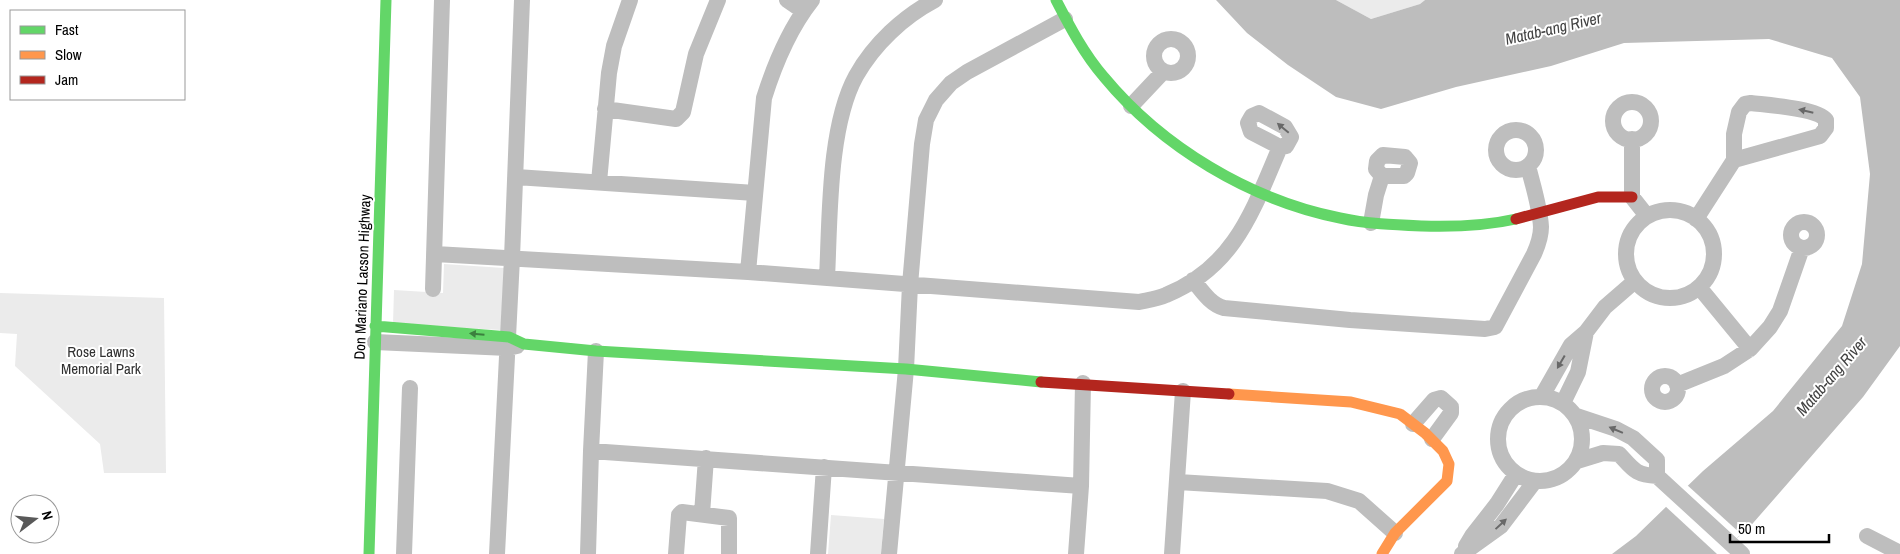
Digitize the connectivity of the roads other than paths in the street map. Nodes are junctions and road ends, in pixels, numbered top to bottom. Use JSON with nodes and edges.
{"nodes":[{"id":1,"x":386,"y":0,"type":"edge"},
{"id":2,"x":442,"y":0,"type":"edge"},
{"id":3,"x":522,"y":0,"type":"edge"},
{"id":4,"x":630,"y":0,"type":"edge"},
{"id":5,"x":718,"y":0,"type":"edge"},
{"id":6,"x":788,"y":0,"type":"edge"},
{"id":7,"x":935,"y":0,"type":"edge"},
{"id":8,"x":1056,"y":0,"type":"edge"},
{"id":9,"x":808,"y":5,"type":"edge"},
{"id":10,"x":1065,"y":19,"type":"junction"},
{"id":11,"x":1163,"y":72,"type":"dead end"},
{"id":12,"x":1131,"y":106,"type":"junction"},
{"id":13,"x":605,"y":108,"type":"junction"},
{"id":14,"x":1632,"y":140,"type":"dead end"},
{"id":15,"x":1280,"y":147,"type":"dead end"},
{"id":16,"x":1734,"y":160,"type":"junction"},
{"id":17,"x":1528,"y":166,"type":"dead end"},
{"id":18,"x":1382,"y":176,"type":"dead end"},
{"id":19,"x":516,"y":177,"type":"junction"},
{"id":20,"x":599,"y":182,"type":"junction"},
{"id":21,"x":1260,"y":192,"type":"junction"},
{"id":22,"x":755,"y":193,"type":"junction"},
{"id":23,"x":1632,"y":197,"type":"junction"},
{"id":24,"x":1539,"y":214,"type":"junction"},
{"id":25,"x":1647,"y":216,"type":"junction"},
{"id":26,"x":1696,"y":219,"type":"junction"},
{"id":27,"x":1371,"y":223,"type":"junction"},
{"id":28,"x":1802,"y":248,"type":"dead end"},
{"id":29,"x":435,"y":254,"type":"junction"},
{"id":30,"x":512,"y":258,"type":"junction"},
{"id":31,"x":748,"y":272,"type":"junction"},
{"id":32,"x":826,"y":278,"type":"junction"},
{"id":33,"x":1193,"y":280,"type":"junction"},
{"id":34,"x":1635,"y":281,"type":"junction"},
{"id":35,"x":910,"y":285,"type":"junction"},
{"id":36,"x":1699,"y":287,"type":"junction"},
{"id":37,"x":434,"y":289,"type":"dead end"},
{"id":38,"x":1586,"y":332,"type":"junction"},
{"id":39,"x":375,"y":334,"type":"junction"},
{"id":40,"x":508,"y":343,"type":"junction"},
{"id":41,"x":524,"y":344,"type":"joint"},
{"id":42,"x":1750,"y":349,"type":"junction"},
{"id":43,"x":596,"y":351,"type":"junction"},
{"id":44,"x":906,"y":369,"type":"junction"},
{"id":45,"x":1083,"y":383,"type":"junction"},
{"id":46,"x":1677,"y":385,"type":"dead end"},
{"id":47,"x":410,"y":388,"type":"dead end"},
{"id":48,"x":1183,"y":391,"type":"junction"},
{"id":49,"x":1542,"y":396,"type":"junction"},
{"id":50,"x":1563,"y":403,"type":"junction"},
{"id":51,"x":1576,"y":416,"type":"junction"},
{"id":52,"x":1413,"y":424,"type":"junction"},
{"id":53,"x":1432,"y":439,"type":"junction"},
{"id":54,"x":591,"y":451,"type":"junction"},
{"id":55,"x":706,"y":458,"type":"junction"},
{"id":56,"x":1577,"y":461,"type":"junction"},
{"id":57,"x":824,"y":467,"type":"junction"},
{"id":58,"x":896,"y":474,"type":"junction"},
{"id":59,"x":1516,"y":474,"type":"junction"},
{"id":60,"x":1656,"y":476,"type":"junction"},
{"id":61,"x":1534,"y":481,"type":"junction"},
{"id":62,"x":1178,"y":482,"type":"junction"},
{"id":63,"x":1081,"y":486,"type":"junction"},
{"id":64,"x":702,"y":514,"type":"junction"},
{"id":65,"x":1396,"y":533,"type":"junction"},
{"id":66,"x":1867,"y":536,"type":"dead end"},
{"id":67,"x":1736,"y":550,"type":"edge"},
{"id":68,"x":1900,"y":553,"type":"edge"},
{"id":69,"x":369,"y":554,"type":"edge"},
{"id":70,"x":404,"y":554,"type":"edge"},
{"id":71,"x":497,"y":554,"type":"edge"},
{"id":72,"x":588,"y":554,"type":"edge"},
{"id":73,"x":676,"y":554,"type":"edge"},
{"id":74,"x":729,"y":554,"type":"edge"},
{"id":75,"x":818,"y":554,"type":"edge"},
{"id":76,"x":889,"y":554,"type":"edge"},
{"id":77,"x":1076,"y":554,"type":"edge"},
{"id":78,"x":1172,"y":554,"type":"edge"},
{"id":79,"x":1382,"y":554,"type":"edge"},
{"id":80,"x":1462,"y":554,"type":"edge"}],
"edges":[{"from":1,"to":39,"type":"street","name":"Don Mariano Lacson Highway"},
{"from":2,"to":29,"type":"street"},
{"from":3,"to":19,"type":"street"},
{"from":4,"to":13,"type":"street"},
{"from":5,"to":13,"type":"street"},
{"from":6,"to":9,"type":"street"},
{"from":7,"to":32,"type":"street"},
{"from":8,"to":10,"type":"street"},
{"from":9,"to":22,"type":"street"},
{"from":10,"to":12,"type":"street"},
{"from":10,"to":35,"type":"street"},
{"from":11,"to":12,"type":"street"},
{"from":12,"to":21,"type":"street"},
{"from":13,"to":20,"type":"street"},
{"from":14,"to":23,"type":"street"},
{"from":15,"to":21,"type":"street"},
{"from":16,"to":16,"type":"street","one_way":true},
{"from":16,"to":26,"type":"street"},
{"from":17,"to":24,"type":"street"},
{"from":18,"to":27,"type":"street"},
{"from":19,"to":20,"type":"street"},
{"from":19,"to":30,"type":"street"},
{"from":20,"to":22,"type":"street"},
{"from":21,"to":27,"type":"street"},
{"from":21,"to":33,"type":"street"},
{"from":22,"to":31,"type":"street"},
{"from":23,"to":24,"type":"street"},
{"from":23,"to":25,"type":"street"},
{"from":24,"to":27,"type":"street"},
{"from":24,"to":33,"type":"street"},
{"from":25,"to":26,"type":"street"},
{"from":25,"to":34,"type":"street"},
{"from":26,"to":36,"type":"street"},
{"from":28,"to":42,"type":"street"},
{"from":29,"to":30,"type":"street"},
{"from":29,"to":37,"type":"street"},
{"from":30,"to":31,"type":"street"},
{"from":30,"to":40,"type":"street"},
{"from":31,"to":32,"type":"street"},
{"from":32,"to":35,"type":"street"},
{"from":33,"to":35,"type":"street"},
{"from":34,"to":36,"type":"street"},
{"from":34,"to":38,"type":"street"},
{"from":35,"to":44,"type":"street"},
{"from":36,"to":42,"type":"street"},
{"from":38,"to":49,"type":"street","one_way":true},
{"from":38,"to":50,"type":"street"},
{"from":39,"to":40,"type":"street"},
{"from":39,"to":69,"type":"street","name":"Don Mariano Lacson Highway"},
{"from":40,"to":41,"type":"street"},
{"from":40,"to":71,"type":"street"},
{"from":41,"to":43,"type":"street"},
{"from":42,"to":46,"type":"street"},
{"from":43,"to":44,"type":"street"},
{"from":43,"to":54,"type":"street"},
{"from":44,"to":45,"type":"street"},
{"from":44,"to":58,"type":"street"},
{"from":45,"to":48,"type":"street"},
{"from":45,"to":63,"type":"street"},
{"from":47,"to":70,"type":"street"},
{"from":48,"to":52,"type":"street"},
{"from":48,"to":62,"type":"street"},
{"from":49,"to":50,"type":"street"},
{"from":49,"to":59,"type":"street"},
{"from":50,"to":51,"type":"street"},
{"from":51,"to":56,"type":"street"},
{"from":60,"to":51,"type":"street","one_way":true},
{"from":52,"to":53,"type":"street"},
{"from":52,"to":53,"type":"street"},
{"from":53,"to":65,"type":"street"},
{"from":54,"to":55,"type":"street"},
{"from":54,"to":72,"type":"street"},
{"from":55,"to":57,"type":"street"},
{"from":55,"to":64,"type":"street"},
{"from":56,"to":60,"type":"street"},
{"from":56,"to":61,"type":"street"},
{"from":57,"to":58,"type":"street"},
{"from":57,"to":75,"type":"street"},
{"from":58,"to":63,"type":"street"},
{"from":58,"to":76,"type":"street"},
{"from":59,"to":61,"type":"street"},
{"from":59,"to":80,"type":"street"},
{"from":60,"to":67,"type":"street"},
{"from":80,"to":61,"type":"street","one_way":true},
{"from":62,"to":65,"type":"street"},
{"from":62,"to":78,"type":"street"},
{"from":63,"to":77,"type":"street"},
{"from":64,"to":73,"type":"street"},
{"from":64,"to":74,"type":"street"},
{"from":65,"to":79,"type":"street"},
{"from":66,"to":68,"type":"street"}]}
